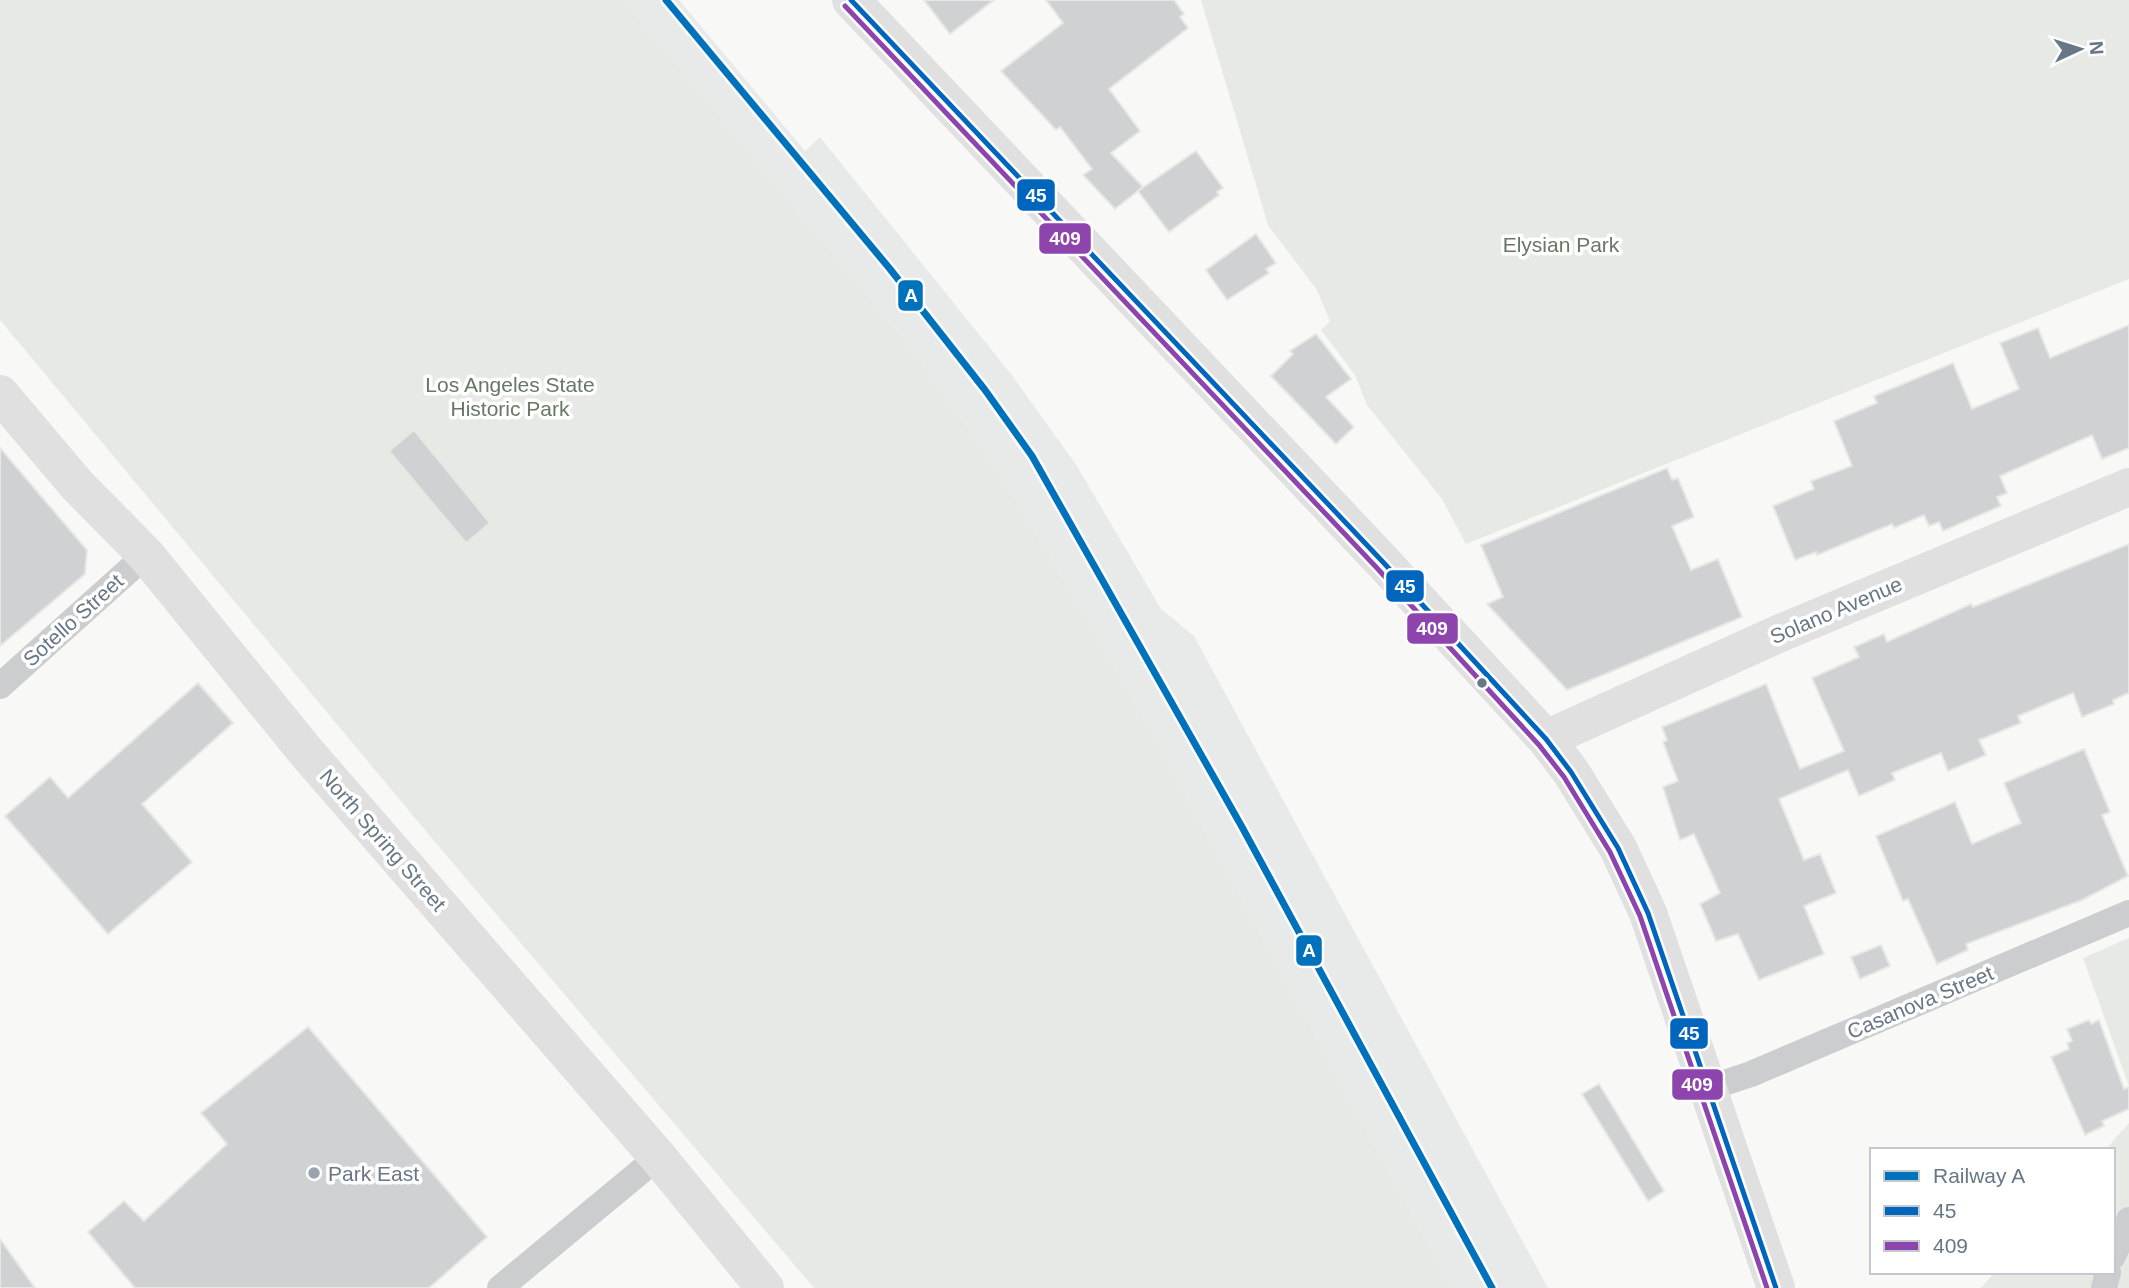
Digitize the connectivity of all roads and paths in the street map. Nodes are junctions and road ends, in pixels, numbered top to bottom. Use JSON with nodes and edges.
{"nodes":[{"id":1,"x":861,"y":3,"type":"edge"},
{"id":2,"x":0,"y":394,"type":"edge"},
{"id":3,"x":2129,"y":487,"type":"edge"},
{"id":4,"x":146,"y":555,"type":"junction"},
{"id":5,"x":0,"y":686,"type":"edge"},
{"id":6,"x":1546,"y":739,"type":"junction"},
{"id":7,"x":2129,"y":913,"type":"edge"},
{"id":8,"x":1709,"y":1088,"type":"junction"},
{"id":9,"x":658,"y":1157,"type":"junction"},
{"id":10,"x":2129,"y":1220,"type":"edge"},
{"id":11,"x":2115,"y":1252,"type":"edge"},
{"id":12,"x":500,"y":1288,"type":"edge"},
{"id":13,"x":765,"y":1288,"type":"edge"},
{"id":14,"x":1776,"y":1288,"type":"edge"}],
"edges":[{"from":1,"to":6,"type":"main road"},
{"from":2,"to":4,"type":"main road","name":"North Spring Street"},
{"from":3,"to":6,"type":"main road","name":"Solano Avenue"},
{"from":4,"to":5,"type":"street","name":"Sotello Street"},
{"from":4,"to":9,"type":"main road","name":"North Spring Street"},
{"from":6,"to":8,"type":"main road"},
{"from":7,"to":8,"type":"street","name":"Casanova Street"},
{"from":8,"to":14,"type":"main road"},
{"from":9,"to":12,"type":"street"},
{"from":9,"to":13,"type":"main road","name":"North Spring Street"},
{"from":10,"to":11,"type":"street"}]}
